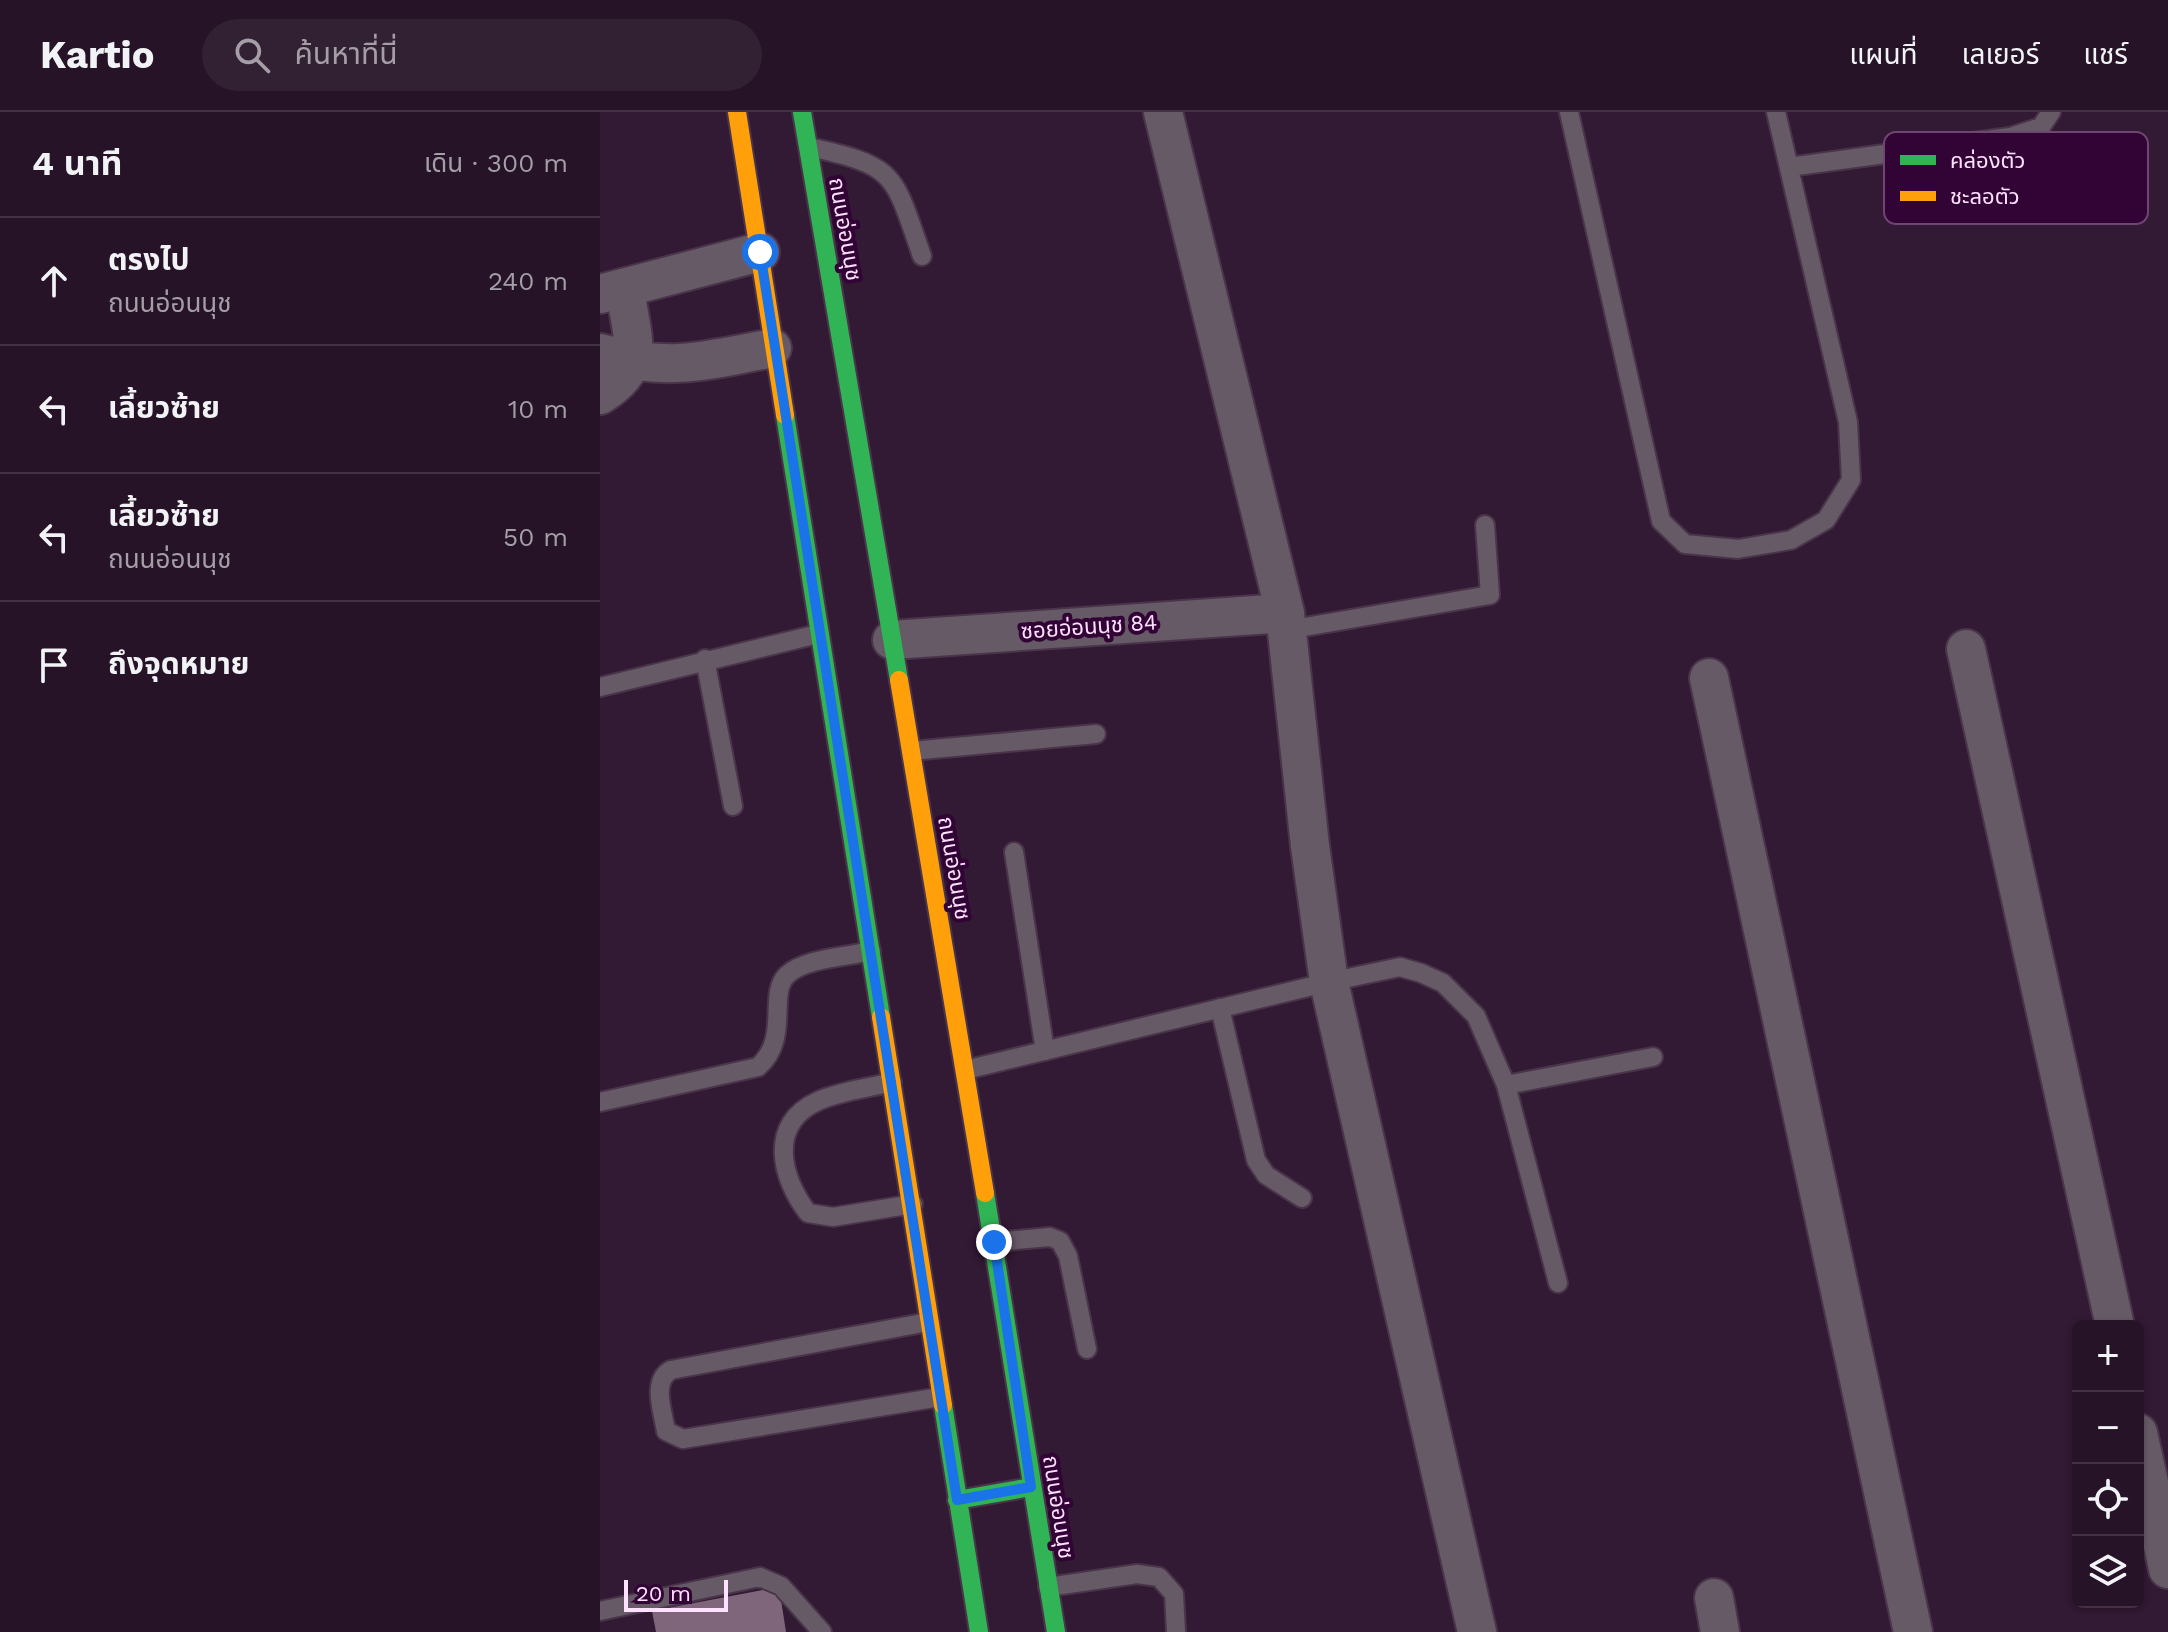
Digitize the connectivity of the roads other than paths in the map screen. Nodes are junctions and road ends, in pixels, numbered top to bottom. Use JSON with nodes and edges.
{"nodes":[{"id":1,"x":737,"y":112,"type":"edge"},
{"id":2,"x":802,"y":112,"type":"edge"},
{"id":3,"x":1163,"y":112,"type":"edge"},
{"id":4,"x":1569,"y":112,"type":"edge"},
{"id":5,"x":1776,"y":112,"type":"edge"},
{"id":6,"x":2051,"y":112,"type":"edge"},
{"id":7,"x":2026,"y":132,"type":"edge"},
{"id":8,"x":807,"y":146,"type":"junction"},
{"id":9,"x":1884,"y":154,"type":"edge"},
{"id":10,"x":1789,"y":167,"type":"junction"},
{"id":11,"x":760,"y":252,"type":"junction"},
{"id":12,"x":922,"y":256,"type":"dead end"},
{"id":13,"x":612,"y":291,"type":"edge"},
{"id":14,"x":772,"y":348,"type":"junction"},
{"id":15,"x":617,"y":358,"type":"edge"},
{"id":16,"x":600,"y":395,"type":"edge"},
{"id":17,"x":1485,"y":525,"type":"dead end"},
{"id":18,"x":1286,"y":621,"type":"junction"},
{"id":19,"x":818,"y":634,"type":"junction"},
{"id":20,"x":892,"y":640,"type":"junction"},
{"id":21,"x":1966,"y":649,"type":"dead end"},
{"id":22,"x":705,"y":659,"type":"junction"},
{"id":23,"x":1709,"y":678,"type":"dead end"},
{"id":24,"x":600,"y":687,"type":"edge"},
{"id":25,"x":1096,"y":734,"type":"dead end"},
{"id":26,"x":911,"y":751,"type":"junction"},
{"id":27,"x":733,"y":806,"type":"dead end"},
{"id":28,"x":1014,"y":852,"type":"dead end"},
{"id":29,"x":871,"y":951,"type":"junction"},
{"id":30,"x":1329,"y":982,"type":"junction"},
{"id":31,"x":1220,"y":1008,"type":"junction"},
{"id":32,"x":1045,"y":1051,"type":"junction"},
{"id":33,"x":1653,"y":1057,"type":"dead end"},
{"id":34,"x":965,"y":1070,"type":"junction"},
{"id":35,"x":892,"y":1082,"type":"junction"},
{"id":36,"x":1506,"y":1085,"type":"junction"},
{"id":37,"x":600,"y":1102,"type":"edge"},
{"id":38,"x":1302,"y":1198,"type":"dead end"},
{"id":39,"x":913,"y":1204,"type":"junction"},
{"id":40,"x":994,"y":1242,"type":"junction"},
{"id":41,"x":1558,"y":1283,"type":"dead end"},
{"id":42,"x":2114,"y":1320,"type":"edge"},
{"id":43,"x":928,"y":1322,"type":"junction"},
{"id":44,"x":1087,"y":1349,"type":"dead end"},
{"id":45,"x":940,"y":1397,"type":"junction"},
{"id":46,"x":2144,"y":1460,"type":"edge"},
{"id":47,"x":1031,"y":1487,"type":"junction"},
{"id":48,"x":957,"y":1500,"type":"junction"},
{"id":49,"x":2168,"y":1569,"type":"edge"},
{"id":50,"x":1048,"y":1587,"type":"junction"},
{"id":51,"x":600,"y":1611,"type":"edge"},
{"id":52,"x":822,"y":1632,"type":"edge"},
{"id":53,"x":979,"y":1632,"type":"edge"},
{"id":54,"x":1056,"y":1632,"type":"edge"},
{"id":55,"x":1176,"y":1632,"type":"edge"},
{"id":56,"x":1477,"y":1632,"type":"edge"},
{"id":57,"x":1913,"y":1632,"type":"edge"}],
"edges":[{"from":1,"to":11,"type":"main road"},
{"from":2,"to":8,"type":"main road","name":"ถนนอ่อนนุช"},
{"from":3,"to":18,"type":"street"},
{"from":4,"to":10,"type":"lane"},
{"from":5,"to":10,"type":"lane"},
{"from":6,"to":7,"type":"lane"},
{"from":8,"to":12,"type":"lane"},
{"from":8,"to":20,"type":"main road","name":"ถนนอ่อนนุช"},
{"from":9,"to":10,"type":"lane"},
{"from":11,"to":13,"type":"street"},
{"from":11,"to":14,"type":"main road"},
{"from":13,"to":15,"type":"street"},
{"from":14,"to":15,"type":"street"},
{"from":14,"to":19,"type":"main road"},
{"from":15,"to":16,"type":"street"},
{"from":17,"to":18,"type":"lane"},
{"from":18,"to":20,"type":"street","name":"ซอยอ่อนนุช 84"},
{"from":18,"to":30,"type":"street"},
{"from":19,"to":22,"type":"lane"},
{"from":19,"to":29,"type":"main road"},
{"from":20,"to":26,"type":"main road","name":"ถนนอ่อนนุช"},
{"from":21,"to":42,"type":"street"},
{"from":22,"to":24,"type":"lane"},
{"from":22,"to":27,"type":"lane"},
{"from":23,"to":57,"type":"street"},
{"from":25,"to":26,"type":"lane"},
{"from":26,"to":34,"type":"main road","name":"ถนนอ่อนนุช"},
{"from":28,"to":32,"type":"lane"},
{"from":29,"to":35,"type":"main road"},
{"from":29,"to":37,"type":"lane"},
{"from":30,"to":31,"type":"lane"},
{"from":30,"to":36,"type":"lane"},
{"from":30,"to":56,"type":"street"},
{"from":31,"to":32,"type":"lane"},
{"from":31,"to":38,"type":"lane"},
{"from":32,"to":34,"type":"lane"},
{"from":33,"to":36,"type":"lane"},
{"from":34,"to":40,"type":"main road","name":"ถนนอ่อนนุช"},
{"from":35,"to":39,"type":"main road"},
{"from":35,"to":39,"type":"lane"},
{"from":36,"to":41,"type":"lane"},
{"from":39,"to":43,"type":"main road"},
{"from":40,"to":44,"type":"lane"},
{"from":40,"to":47,"type":"main road","name":"ถนนอ่อนนุช"},
{"from":43,"to":45,"type":"main road"},
{"from":43,"to":45,"type":"lane"},
{"from":45,"to":48,"type":"main road"},
{"from":46,"to":49,"type":"street"},
{"from":47,"to":48,"type":"main road"},
{"from":47,"to":50,"type":"main road","name":"ถนนอ่อนนุช"},
{"from":48,"to":53,"type":"main road"},
{"from":50,"to":54,"type":"main road","name":"ถนนอ่อนนุช"},
{"from":50,"to":55,"type":"lane"},
{"from":51,"to":52,"type":"lane"}]}
